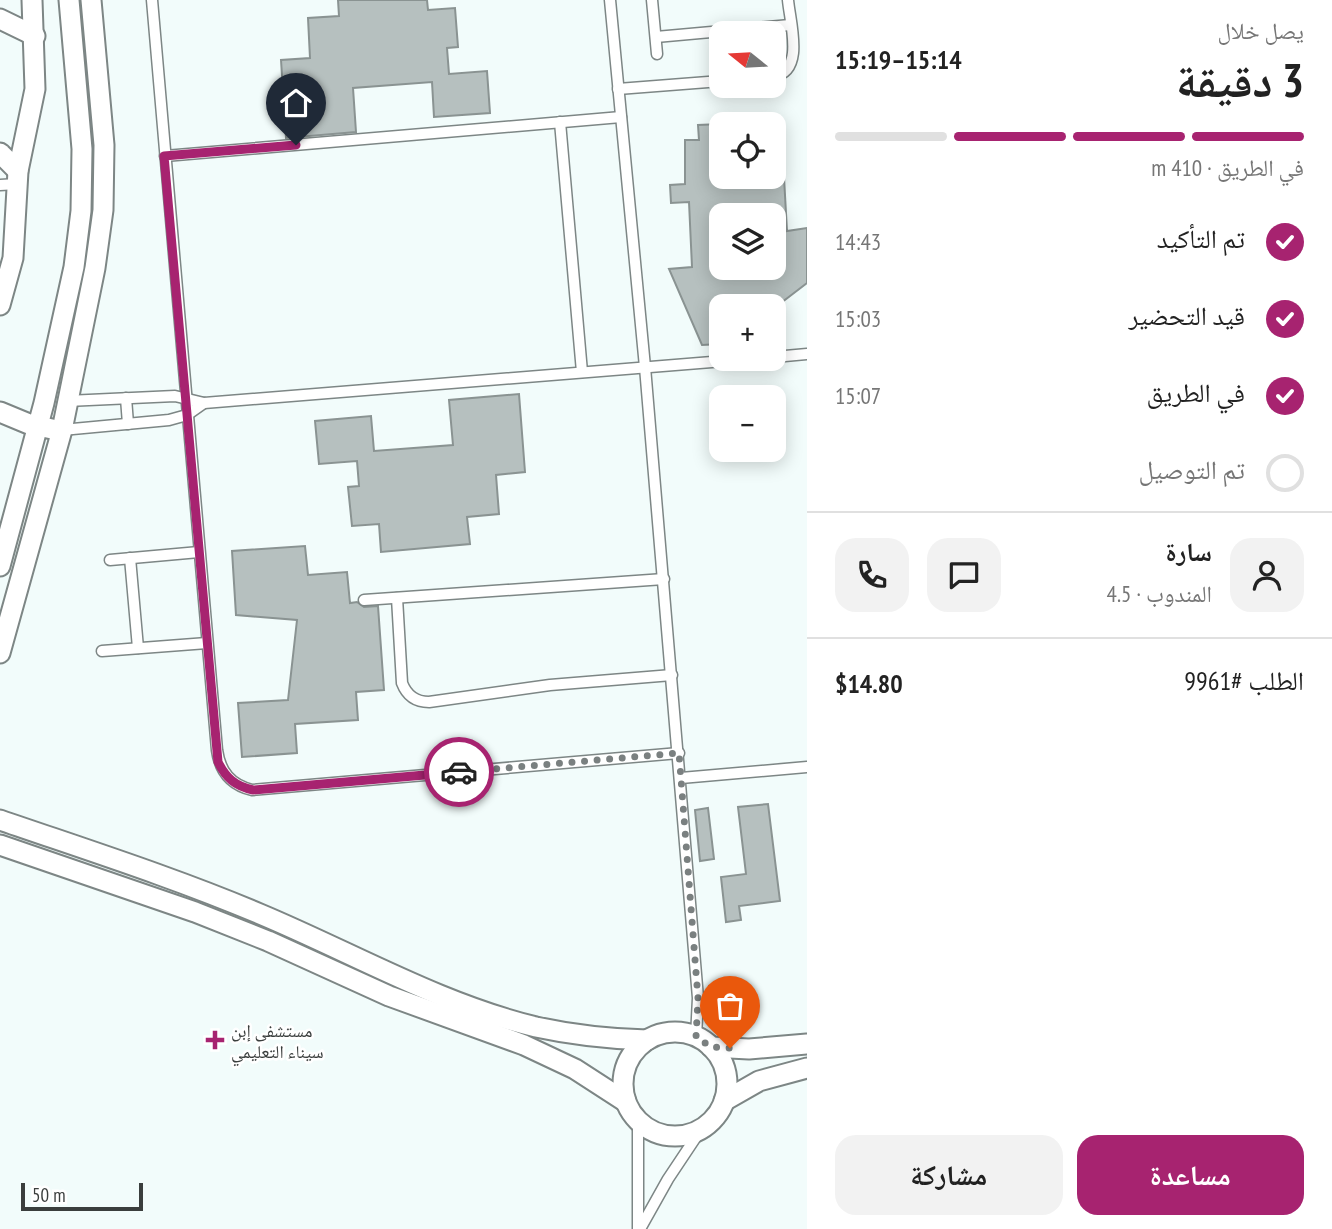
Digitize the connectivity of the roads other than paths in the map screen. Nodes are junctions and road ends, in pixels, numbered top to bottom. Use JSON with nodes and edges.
{"nodes":[{"id":1,"x":32,"y":0,"type":"edge"},
{"id":2,"x":69,"y":0,"type":"edge"},
{"id":3,"x":92,"y":0,"type":"edge"},
{"id":4,"x":152,"y":0,"type":"edge"},
{"id":5,"x":610,"y":0,"type":"edge"},
{"id":6,"x":652,"y":0,"type":"edge"},
{"id":7,"x":788,"y":0,"type":"edge"},
{"id":8,"x":0,"y":19,"type":"edge"},
{"id":9,"x":790,"y":25,"type":"junction"},
{"id":10,"x":35,"y":36,"type":"junction"},
{"id":11,"x":656,"y":37,"type":"junction"},
{"id":12,"x":657,"y":54,"type":"dead end"},
{"id":13,"x":786,"y":71,"type":"edge"},
{"id":14,"x":709,"y":82,"type":"edge"},
{"id":15,"x":618,"y":89,"type":"junction"},
{"id":16,"x":621,"y":117,"type":"junction"},
{"id":17,"x":560,"y":122,"type":"junction"},
{"id":18,"x":0,"y":153,"type":"edge"},
{"id":19,"x":164,"y":156,"type":"junction"},
{"id":20,"x":12,"y":180,"type":"edge"},
{"id":21,"x":0,"y":304,"type":"edge"},
{"id":22,"x":807,"y":354,"type":"edge"},
{"id":23,"x":786,"y":356,"type":"edge"},
{"id":24,"x":709,"y":362,"type":"edge"},
{"id":25,"x":645,"y":367,"type":"junction"},
{"id":26,"x":582,"y":372,"type":"junction"},
{"id":27,"x":185,"y":397,"type":"junction"},
{"id":28,"x":126,"y":398,"type":"junction"},
{"id":29,"x":67,"y":401,"type":"junction"},
{"id":30,"x":44,"y":403,"type":"junction"},
{"id":31,"x":204,"y":403,"type":"junction"},
{"id":32,"x":4,"y":413,"type":"edge"},
{"id":33,"x":187,"y":415,"type":"junction"},
{"id":34,"x":128,"y":424,"type":"junction"},
{"id":35,"x":39,"y":427,"type":"junction"},
{"id":36,"x":62,"y":429,"type":"junction"},
{"id":37,"x":199,"y":552,"type":"junction"},
{"id":38,"x":130,"y":558,"type":"junction"},
{"id":39,"x":110,"y":560,"type":"dead end"},
{"id":40,"x":0,"y":566,"type":"edge"},
{"id":41,"x":664,"y":579,"type":"junction"},
{"id":42,"x":397,"y":598,"type":"junction"},
{"id":43,"x":364,"y":600,"type":"dead end"},
{"id":44,"x":207,"y":643,"type":"junction"},
{"id":45,"x":138,"y":648,"type":"junction"},
{"id":46,"x":102,"y":651,"type":"dead end"},
{"id":47,"x":0,"y":653,"type":"edge"},
{"id":48,"x":672,"y":675,"type":"junction"},
{"id":49,"x":679,"y":753,"type":"junction"},
{"id":50,"x":807,"y":767,"type":"edge"},
{"id":51,"x":681,"y":778,"type":"junction"},
{"id":52,"x":0,"y":820,"type":"edge"},
{"id":53,"x":0,"y":845,"type":"edge"},
{"id":54,"x":647,"y":1040,"type":"junction"},
{"id":55,"x":704,"y":1042,"type":"junction"},
{"id":56,"x":807,"y":1044,"type":"edge"},
{"id":57,"x":807,"y":1068,"type":"edge"},
{"id":58,"x":723,"y":1101,"type":"junction"},
{"id":59,"x":626,"y":1102,"type":"junction"},
{"id":60,"x":638,"y":1121,"type":"junction"},
{"id":61,"x":702,"y":1128,"type":"junction"},
{"id":62,"x":639,"y":1229,"type":"edge"}],
"edges":[{"from":1,"to":10,"type":"street"},
{"from":2,"to":30,"type":"street"},
{"from":3,"to":29,"type":"street"},
{"from":4,"to":19,"type":"lane"},
{"from":5,"to":15,"type":"lane"},
{"from":6,"to":11,"type":"lane"},
{"from":7,"to":9,"type":"lane"},
{"from":8,"to":10,"type":"street"},
{"from":9,"to":11,"type":"lane"},
{"from":9,"to":13,"type":"lane"},
{"from":10,"to":20,"type":"street"},
{"from":11,"to":12,"type":"lane"},
{"from":14,"to":15,"type":"lane"},
{"from":15,"to":16,"type":"lane"},
{"from":16,"to":17,"type":"lane"},
{"from":16,"to":25,"type":"lane"},
{"from":17,"to":19,"type":"lane"},
{"from":17,"to":26,"type":"lane"},
{"from":18,"to":20,"type":"street"},
{"from":19,"to":27,"type":"lane"},
{"from":20,"to":21,"type":"street"},
{"from":22,"to":23,"type":"lane"},
{"from":24,"to":25,"type":"lane"},
{"from":25,"to":26,"type":"lane"},
{"from":25,"to":41,"type":"lane"},
{"from":26,"to":31,"type":"lane"},
{"from":27,"to":28,"type":"lane"},
{"from":27,"to":31,"type":"lane"},
{"from":27,"to":33,"type":"lane"},
{"from":28,"to":29,"type":"lane"},
{"from":28,"to":34,"type":"lane"},
{"from":29,"to":30,"type":"street"},
{"from":29,"to":36,"type":"street"},
{"from":30,"to":32,"type":"street"},
{"from":30,"to":35,"type":"street"},
{"from":31,"to":33,"type":"lane"},
{"from":32,"to":35,"type":"street"},
{"from":33,"to":34,"type":"lane"},
{"from":33,"to":37,"type":"lane"},
{"from":34,"to":36,"type":"lane"},
{"from":35,"to":36,"type":"street"},
{"from":35,"to":40,"type":"street"},
{"from":36,"to":47,"type":"street"},
{"from":37,"to":38,"type":"lane"},
{"from":37,"to":44,"type":"lane"},
{"from":38,"to":39,"type":"lane"},
{"from":38,"to":45,"type":"lane"},
{"from":41,"to":42,"type":"lane"},
{"from":41,"to":48,"type":"lane"},
{"from":42,"to":43,"type":"lane"},
{"from":42,"to":48,"type":"lane"},
{"from":44,"to":45,"type":"lane"},
{"from":44,"to":49,"type":"lane"},
{"from":45,"to":46,"type":"lane"},
{"from":48,"to":49,"type":"lane"},
{"from":49,"to":51,"type":"lane"},
{"from":50,"to":51,"type":"lane"},
{"from":51,"to":55,"type":"lane"},
{"from":52,"to":54,"type":"street"},
{"from":53,"to":59,"type":"street"},
{"from":54,"to":55,"type":"street"},
{"from":54,"to":59,"type":"street"},
{"from":55,"to":56,"type":"street"},
{"from":55,"to":58,"type":"street"},
{"from":57,"to":58,"type":"street"},
{"from":58,"to":61,"type":"street"},
{"from":59,"to":60,"type":"street"},
{"from":60,"to":61,"type":"street"},
{"from":60,"to":62,"type":"lane"},
{"from":61,"to":62,"type":"lane"}]}
